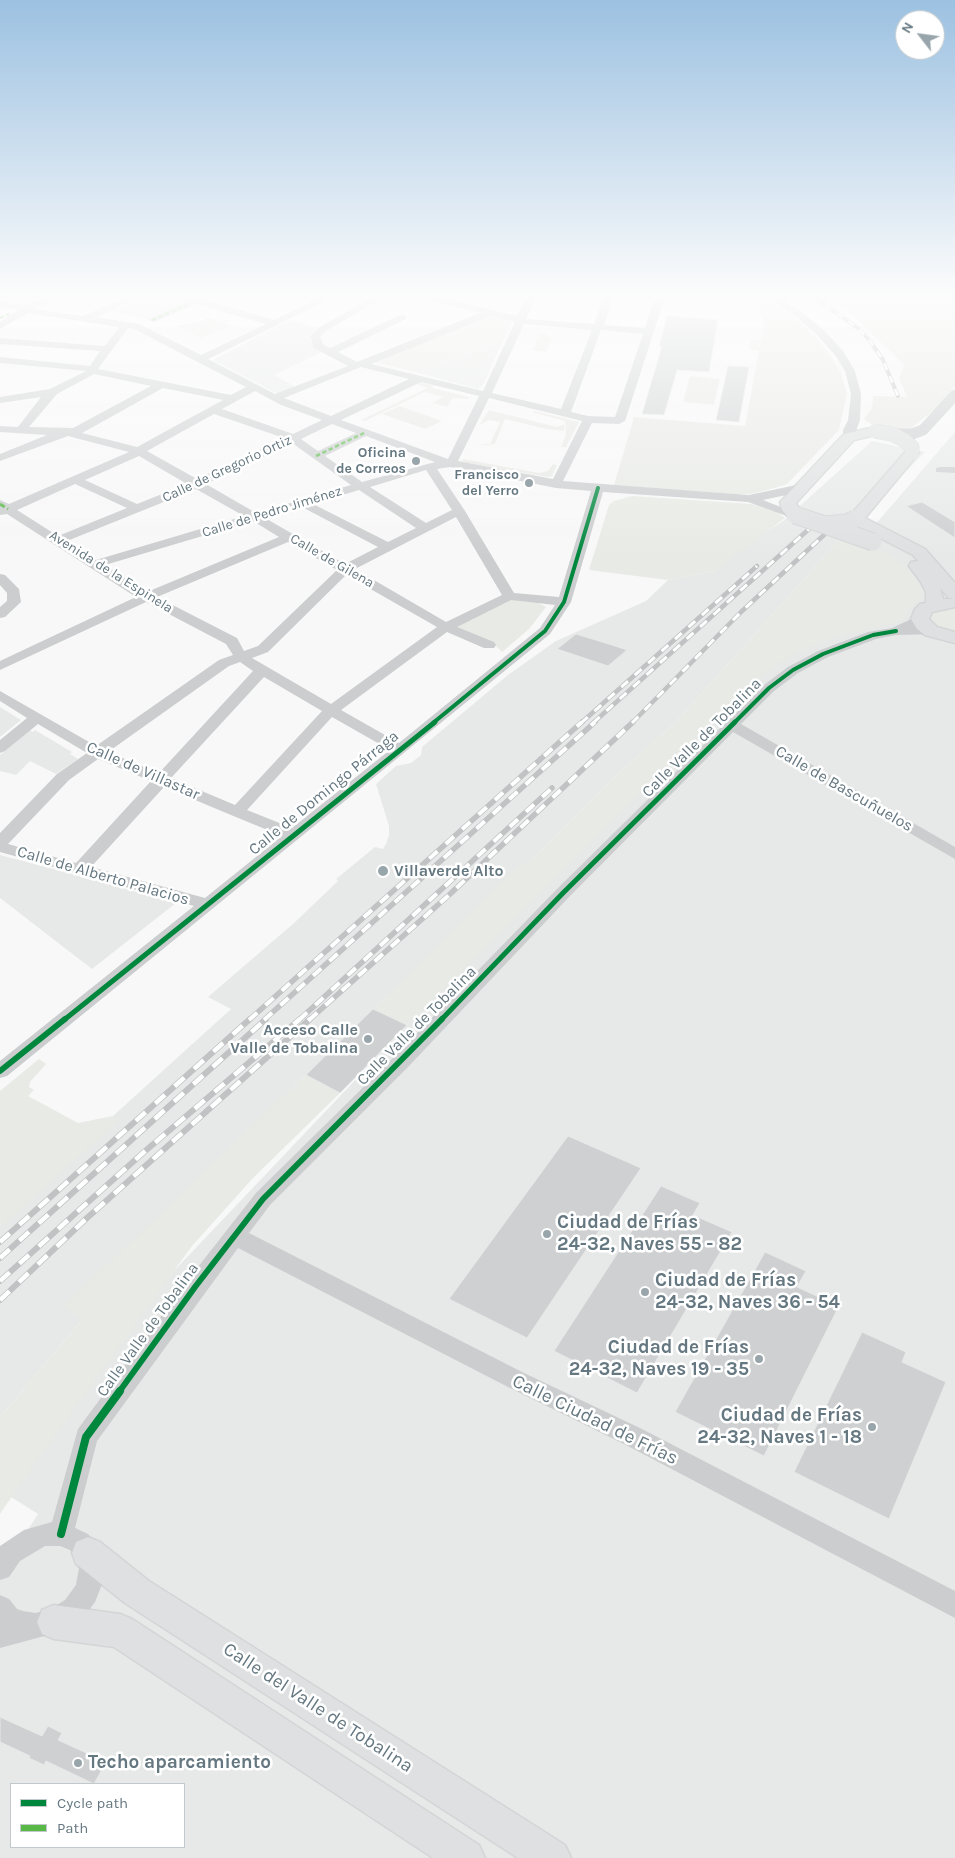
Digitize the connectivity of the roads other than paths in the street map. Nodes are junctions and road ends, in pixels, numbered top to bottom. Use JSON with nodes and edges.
{"nodes":[{"id":1,"x":65,"y":384,"type":"edge"},
{"id":2,"x":155,"y":384,"type":"edge"},
{"id":3,"x":245,"y":384,"type":"edge"},
{"id":4,"x":310,"y":384,"type":"edge"},
{"id":5,"x":408,"y":384,"type":"edge"},
{"id":6,"x":442,"y":384,"type":"edge"},
{"id":7,"x":491,"y":384,"type":"edge"},
{"id":8,"x":576,"y":384,"type":"edge"},
{"id":9,"x":631,"y":384,"type":"edge"},
{"id":10,"x":856,"y":384,"type":"edge"},
{"id":11,"x":862,"y":384,"type":"edge"},
{"id":12,"x":161,"y":385,"type":"junction"},
{"id":13,"x":253,"y":388,"type":"junction"},
{"id":14,"x":52,"y":392,"type":"junction"},
{"id":15,"x":486,"y":395,"type":"junction"},
{"id":16,"x":861,"y":395,"type":"junction"},
{"id":17,"x":955,"y":395,"type":"edge"},
{"id":18,"x":274,"y":398,"type":"junction"},
{"id":19,"x":233,"y":399,"type":"junction"},
{"id":20,"x":0,"y":400,"type":"edge"},
{"id":21,"x":955,"y":406,"type":"edge"},
{"id":22,"x":214,"y":410,"type":"junction"},
{"id":23,"x":565,"y":414,"type":"junction"},
{"id":24,"x":588,"y":419,"type":"junction"},
{"id":25,"x":332,"y":421,"type":"junction"},
{"id":26,"x":0,"y":429,"type":"edge"},
{"id":27,"x":21,"y":430,"type":"junction"},
{"id":28,"x":875,"y":431,"type":"junction"},
{"id":29,"x":71,"y":432,"type":"junction"},
{"id":30,"x":364,"y":433,"type":"junction"},
{"id":31,"x":892,"y":434,"type":"junction"},
{"id":32,"x":849,"y":437,"type":"junction"},
{"id":33,"x":293,"y":438,"type":"junction"},
{"id":34,"x":139,"y":452,"type":"junction"},
{"id":35,"x":912,"y":453,"type":"junction"},
{"id":36,"x":316,"y":456,"type":"junction"},
{"id":37,"x":0,"y":458,"type":"edge"},
{"id":38,"x":449,"y":463,"type":"junction"},
{"id":39,"x":429,"y":466,"type":"junction"},
{"id":40,"x":940,"y":470,"type":"dead end"},
{"id":41,"x":955,"y":470,"type":"edge"},
{"id":42,"x":77,"y":481,"type":"junction"},
{"id":43,"x":197,"y":484,"type":"junction"},
{"id":44,"x":556,"y":484,"type":"junction"},
{"id":45,"x":360,"y":486,"type":"junction"},
{"id":46,"x":598,"y":488,"type":"junction"},
{"id":47,"x":801,"y":488,"type":"junction"},
{"id":48,"x":750,"y":499,"type":"junction"},
{"id":49,"x":303,"y":503,"type":"junction"},
{"id":50,"x":3,"y":509,"type":"edge"},
{"id":51,"x":139,"y":509,"type":"junction"},
{"id":52,"x":459,"y":511,"type":"junction"},
{"id":53,"x":795,"y":515,"type":"junction"},
{"id":54,"x":255,"y":518,"type":"junction"},
{"id":55,"x":855,"y":519,"type":"junction"},
{"id":56,"x":825,"y":525,"type":"junction"},
{"id":57,"x":425,"y":528,"type":"junction"},
{"id":58,"x":289,"y":537,"type":"junction"},
{"id":59,"x":58,"y":540,"type":"junction"},
{"id":60,"x":387,"y":548,"type":"junction"},
{"id":61,"x":95,"y":564,"type":"junction"},
{"id":62,"x":345,"y":569,"type":"junction"},
{"id":63,"x":0,"y":578,"type":"edge"},
{"id":64,"x":955,"y":594,"type":"edge"},
{"id":65,"x":509,"y":596,"type":"junction"},
{"id":66,"x":146,"y":597,"type":"junction"},
{"id":67,"x":564,"y":602,"type":"junction"},
{"id":68,"x":955,"y":604,"type":"edge"},
{"id":69,"x":935,"y":605,"type":"junction"},
{"id":70,"x":0,"y":614,"type":"edge"},
{"id":71,"x":926,"y":625,"type":"junction"},
{"id":72,"x":446,"y":627,"type":"junction"},
{"id":73,"x":955,"y":638,"type":"edge"},
{"id":74,"x":489,"y":645,"type":"dead end"},
{"id":75,"x":240,"y":656,"type":"junction"},
{"id":76,"x":0,"y":666,"type":"edge"},
{"id":77,"x":262,"y":670,"type":"junction"},
{"id":78,"x":0,"y":695,"type":"edge"},
{"id":79,"x":330,"y":710,"type":"junction"},
{"id":80,"x":36,"y":718,"type":"junction"},
{"id":81,"x":732,"y":725,"type":"junction"},
{"id":82,"x":0,"y":748,"type":"edge"},
{"id":83,"x":398,"y":750,"type":"junction"},
{"id":84,"x":97,"y":753,"type":"junction"},
{"id":85,"x":161,"y":780,"type":"junction"},
{"id":86,"x":237,"y":812,"type":"junction"},
{"id":87,"x":293,"y":835,"type":"junction"},
{"id":88,"x":0,"y":843,"type":"edge"},
{"id":89,"x":0,"y":847,"type":"edge"},
{"id":90,"x":955,"y":854,"type":"edge"},
{"id":91,"x":80,"y":870,"type":"junction"},
{"id":92,"x":207,"y":904,"type":"junction"},
{"id":93,"x":2,"y":1065,"type":"edge"},
{"id":94,"x":234,"y":1236,"type":"junction"},
{"id":95,"x":74,"y":1544,"type":"junction"},
{"id":96,"x":0,"y":1568,"type":"edge"},
{"id":97,"x":955,"y":1605,"type":"edge"},
{"id":98,"x":0,"y":1608,"type":"edge"},
{"id":99,"x":44,"y":1624,"type":"junction"},
{"id":100,"x":0,"y":1635,"type":"edge"},
{"id":101,"x":466,"y":1858,"type":"edge"},
{"id":102,"x":552,"y":1858,"type":"edge"}],
"edges":[{"from":1,"to":14,"type":"street"},
{"from":2,"to":12,"type":"street"},
{"from":3,"to":13,"type":"street"},
{"from":4,"to":18,"type":"street"},
{"from":5,"to":25,"type":"street","name":"Calle de Gregorio Ortiz"},
{"from":6,"to":15,"type":"street"},
{"from":7,"to":15,"type":"street"},
{"from":8,"to":23,"type":"street"},
{"from":9,"to":24,"type":"street"},
{"from":10,"to":16,"type":"street"},
{"from":11,"to":16,"type":"street"},
{"from":12,"to":19,"type":"street"},
{"from":12,"to":29,"type":"street"},
{"from":13,"to":18,"type":"street"},
{"from":13,"to":19,"type":"street"},
{"from":14,"to":20,"type":"street"},
{"from":14,"to":27,"type":"street"},
{"from":15,"to":23,"type":"street"},
{"from":15,"to":38,"type":"street"},
{"from":16,"to":28,"type":"street"},
{"from":16,"to":32,"type":"street"},
{"from":17,"to":31,"type":"street","bridge":true},
{"from":18,"to":25,"type":"street"},
{"from":19,"to":22,"type":"street"},
{"from":21,"to":35,"type":"street"},
{"from":22,"to":33,"type":"street"},
{"from":22,"to":34,"type":"street"},
{"from":23,"to":24,"type":"street"},
{"from":24,"to":44,"type":"street"},
{"from":25,"to":30,"type":"street"},
{"from":25,"to":33,"type":"street","name":"Calle de Gregorio Ortiz"},
{"from":26,"to":27,"type":"street","name":"Calle de Gilena"},
{"from":27,"to":29,"type":"street","name":"Calle de Gilena"},
{"from":28,"to":31,"type":"main road","bridge":true},
{"from":28,"to":32,"type":"main road"},
{"from":29,"to":34,"type":"street","name":"Calle de Gilena"},
{"from":29,"to":37,"type":"street"},
{"from":30,"to":36,"type":"street"},
{"from":30,"to":38,"type":"street"},
{"from":31,"to":35,"type":"main road","bridge":true},
{"from":32,"to":47,"type":"main road"},
{"from":33,"to":36,"type":"street"},
{"from":33,"to":43,"type":"street","name":"Calle de Gregorio Ortiz"},
{"from":34,"to":42,"type":"street"},
{"from":34,"to":43,"type":"street","name":"Calle de Gilena"},
{"from":35,"to":55,"type":"main road"},
{"from":36,"to":45,"type":"street"},
{"from":38,"to":39,"type":"street","name":"Calle de Pedro Jiménez"},
{"from":38,"to":44,"type":"street"},
{"from":39,"to":45,"type":"street","name":"Calle de Pedro Jiménez"},
{"from":39,"to":52,"type":"street"},
{"from":40,"to":41,"type":"street"},
{"from":42,"to":50,"type":"street"},
{"from":42,"to":51,"type":"street"},
{"from":43,"to":51,"type":"street","name":"Calle de Gregorio Ortiz"},
{"from":43,"to":54,"type":"street","name":"Calle de Gilena"},
{"from":44,"to":46,"type":"street"},
{"from":45,"to":49,"type":"street","name":"Calle de Pedro Jiménez"},
{"from":45,"to":57,"type":"street"},
{"from":46,"to":48,"type":"street"},
{"from":46,"to":67,"type":"street","name":"Calle de Domingo Párraga"},
{"from":47,"to":48,"type":"street"},
{"from":47,"to":53,"type":"main road"},
{"from":48,"to":53,"type":"street"},
{"from":49,"to":54,"type":"street","name":"Calle de Pedro Jiménez"},
{"from":49,"to":60,"type":"street"},
{"from":50,"to":59,"type":"street","name":"Avenida de la Espinela"},
{"from":51,"to":59,"type":"street","name":"Calle de Gregorio Ortiz"},
{"from":52,"to":57,"type":"street"},
{"from":52,"to":65,"type":"street"},
{"from":53,"to":56,"type":"main road","bridge":true},
{"from":54,"to":58,"type":"street","name":"Calle de Gilena"},
{"from":54,"to":61,"type":"street","name":"Calle de Pedro Jiménez"},
{"from":55,"to":56,"type":"main road","bridge":true},
{"from":55,"to":64,"type":"main road"},
{"from":56,"to":69,"type":"main road","bridge":true},
{"from":57,"to":60,"type":"street"},
{"from":58,"to":62,"type":"street","name":"Calle de Gilena"},
{"from":58,"to":66,"type":"street"},
{"from":59,"to":61,"type":"street","name":"Avenida de la Espinela"},
{"from":60,"to":62,"type":"street"},
{"from":61,"to":66,"type":"street","name":"Avenida de la Espinela"},
{"from":62,"to":72,"type":"street","name":"Calle de Gilena"},
{"from":62,"to":75,"type":"street"},
{"from":63,"to":70,"type":"street"},
{"from":65,"to":67,"type":"street"},
{"from":65,"to":72,"type":"street"},
{"from":66,"to":75,"type":"street","name":"Avenida de la Espinela"},
{"from":66,"to":76,"type":"street"},
{"from":67,"to":83,"type":"street","name":"Calle de Domingo Párraga"},
{"from":68,"to":69,"type":"main road"},
{"from":69,"to":71,"type":"main road"},
{"from":71,"to":73,"type":"main road"},
{"from":71,"to":81,"type":"street","name":"Calle Valle de Tobalina"},
{"from":72,"to":74,"type":"street","name":"Calle de Gilena"},
{"from":72,"to":79,"type":"street"},
{"from":75,"to":77,"type":"street","name":"Avenida de la Espinela"},
{"from":75,"to":84,"type":"street"},
{"from":77,"to":79,"type":"street","name":"Avenida de la Espinela"},
{"from":77,"to":85,"type":"street"},
{"from":78,"to":80,"type":"street","name":"Calle de Villastar"},
{"from":79,"to":83,"type":"street","name":"Avenida de la Espinela"},
{"from":79,"to":86,"type":"street"},
{"from":80,"to":82,"type":"street"},
{"from":80,"to":84,"type":"street","name":"Calle de Villastar"},
{"from":81,"to":90,"type":"street","name":"Calle de Bascuñuelos"},
{"from":81,"to":94,"type":"street","name":"Calle Valle de Tobalina"},
{"from":83,"to":87,"type":"street","name":"Calle de Domingo Párraga"},
{"from":84,"to":85,"type":"street","name":"Calle de Villastar"},
{"from":84,"to":88,"type":"street"},
{"from":85,"to":86,"type":"street","name":"Calle de Villastar"},
{"from":85,"to":91,"type":"street"},
{"from":86,"to":87,"type":"street","name":"Calle de Villastar"},
{"from":87,"to":92,"type":"street","name":"Calle de Domingo Párraga"},
{"from":89,"to":91,"type":"street","name":"Calle de Alberto Palacios"},
{"from":91,"to":92,"type":"street","name":"Calle de Alberto Palacios"},
{"from":92,"to":93,"type":"street","name":"Calle de Domingo Párraga"},
{"from":94,"to":95,"type":"street","name":"Calle Valle de Tobalina"},
{"from":94,"to":97,"type":"street","name":"Calle Ciudad de Frías"},
{"from":95,"to":96,"type":"street"},
{"from":95,"to":99,"type":"street","name":"Calle Valle de Tobalina"},
{"from":95,"to":102,"type":"main road","name":"Calle del Valle de Tobalina"},
{"from":98,"to":99,"type":"street"},
{"from":99,"to":100,"type":"street","name":"Calle Valle de Tobalina"},
{"from":99,"to":101,"type":"main road"}]}
